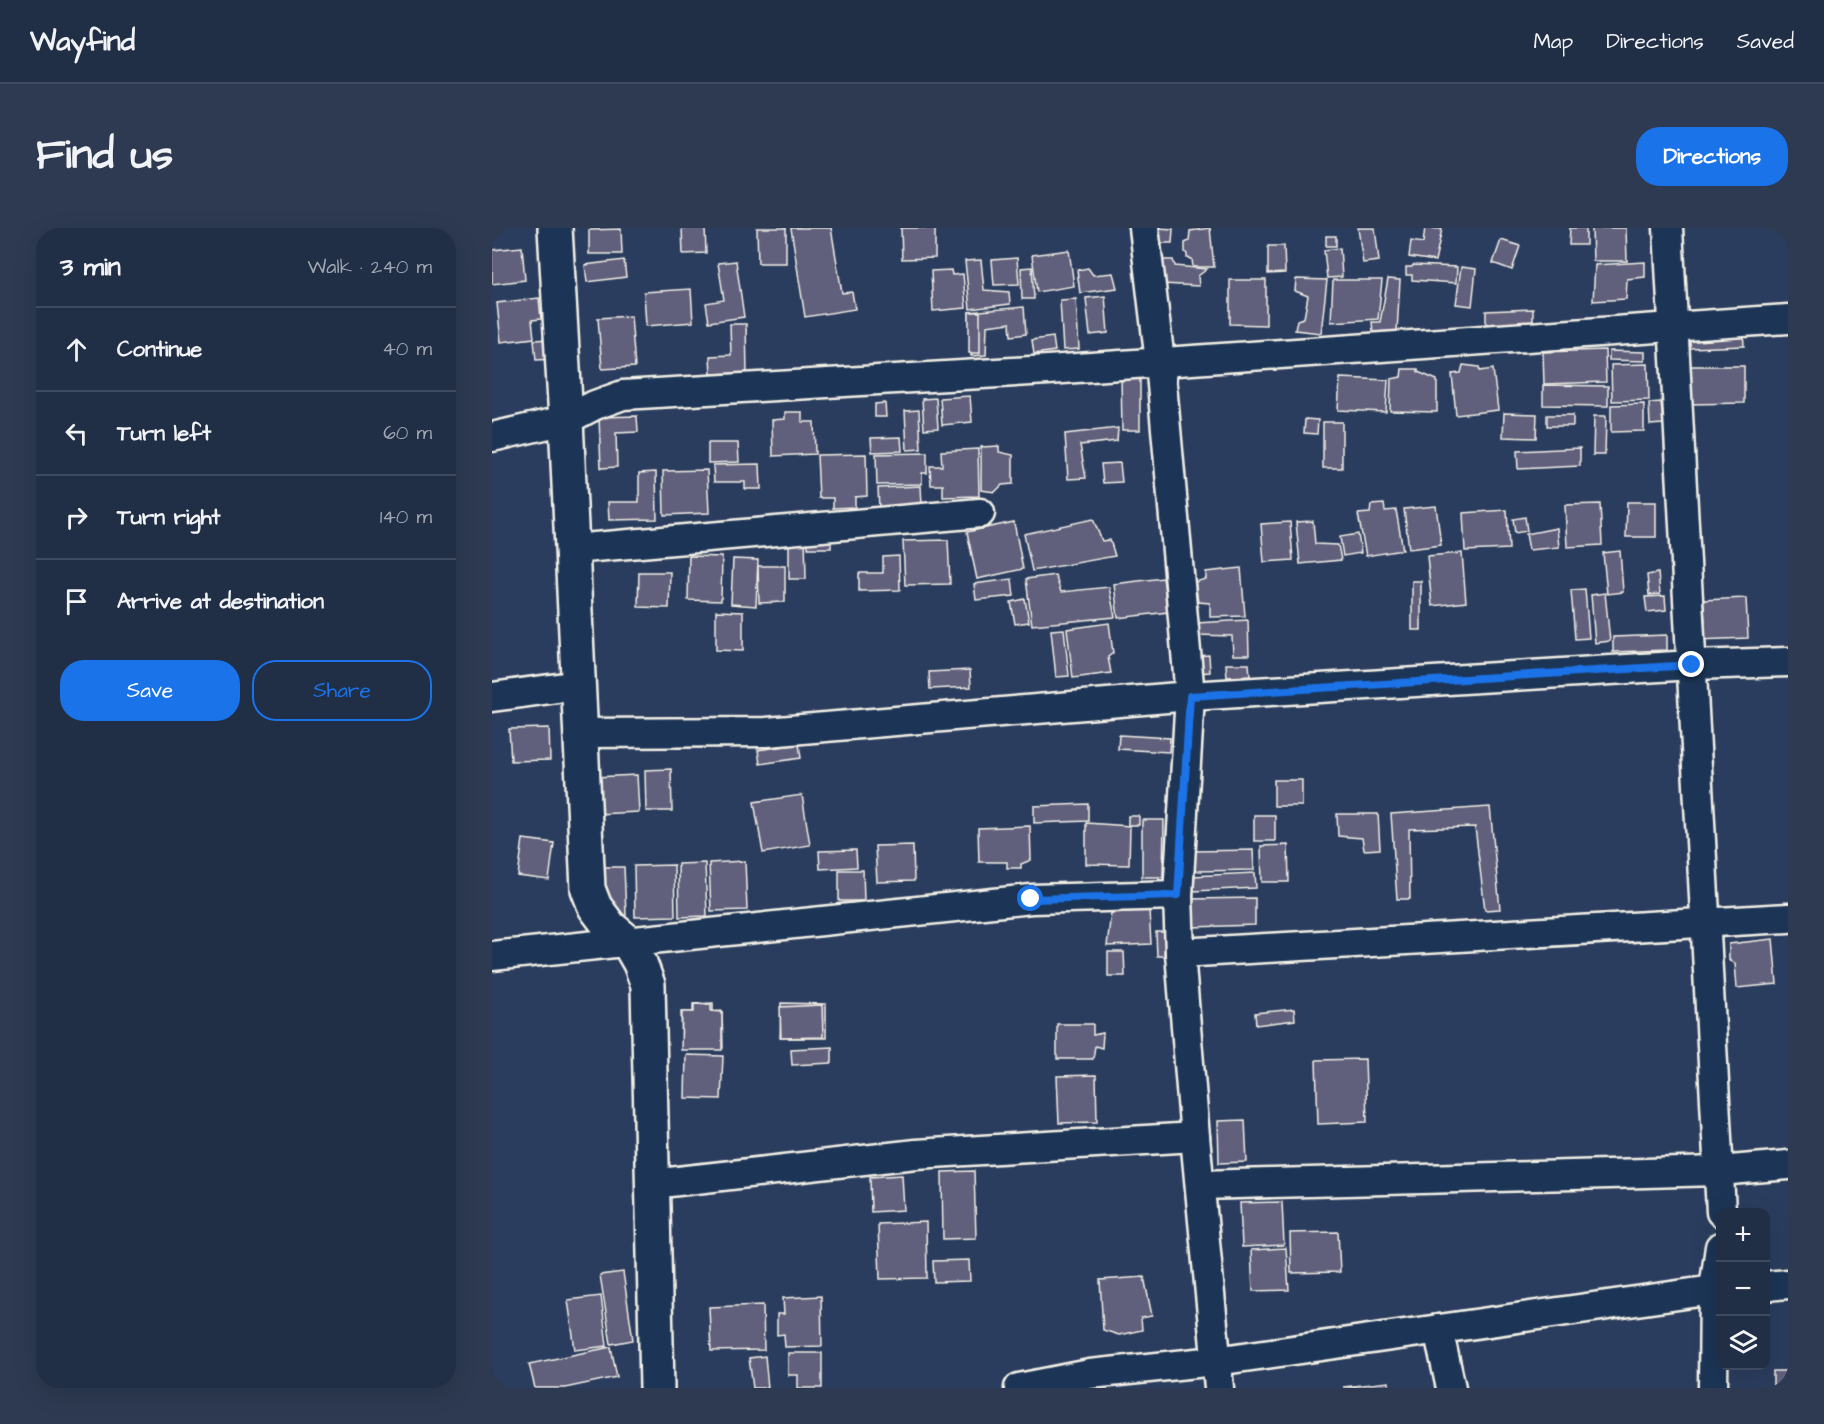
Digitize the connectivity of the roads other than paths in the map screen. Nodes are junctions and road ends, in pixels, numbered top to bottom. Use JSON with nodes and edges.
{"nodes":[{"id":1,"x":555,"y":228,"type":"edge"},
{"id":2,"x":1144,"y":228,"type":"edge"},
{"id":3,"x":1668,"y":228,"type":"edge"},
{"id":4,"x":1788,"y":319,"type":"edge"},
{"id":5,"x":1673,"y":326,"type":"junction"},
{"id":6,"x":1160,"y":362,"type":"junction"},
{"id":7,"x":566,"y":420,"type":"junction"},
{"id":8,"x":492,"y":437,"type":"edge"},
{"id":9,"x":980,"y":513,"type":"dead end"},
{"id":10,"x":572,"y":549,"type":"junction"},
{"id":11,"x":1788,"y":662,"type":"edge"},
{"id":12,"x":1692,"y":665,"type":"junction"},
{"id":13,"x":579,"y":685,"type":"junction"},
{"id":14,"x":492,"y":696,"type":"edge"},
{"id":15,"x":1190,"y":696,"type":"junction"},
{"id":16,"x":581,"y":733,"type":"junction"},
{"id":17,"x":1178,"y":895,"type":"junction"},
{"id":18,"x":1788,"y":918,"type":"edge"},
{"id":19,"x":1707,"y":923,"type":"junction"},
{"id":20,"x":628,"y":942,"type":"junction"},
{"id":21,"x":1180,"y":953,"type":"junction"},
{"id":22,"x":492,"y":956,"type":"edge"},
{"id":23,"x":1195,"y":1137,"type":"junction"},
{"id":24,"x":1788,"y":1165,"type":"edge"},
{"id":25,"x":1719,"y":1171,"type":"junction"},
{"id":26,"x":652,"y":1184,"type":"junction"},
{"id":27,"x":1200,"y":1185,"type":"junction"},
{"id":28,"x":1721,"y":1208,"type":"edge"},
{"id":29,"x":1788,"y":1284,"type":"edge"},
{"id":30,"x":1770,"y":1286,"type":"edge"},
{"id":31,"x":1716,"y":1289,"type":"edge"},
{"id":32,"x":1716,"y":1314,"type":"edge"},
{"id":33,"x":1438,"y":1329,"type":"junction"},
{"id":34,"x":1218,"y":1375,"type":"edge"},
{"id":35,"x":657,"y":1388,"type":"edge"},
{"id":36,"x":1019,"y":1388,"type":"edge"},
{"id":37,"x":1451,"y":1388,"type":"edge"},
{"id":38,"x":1713,"y":1388,"type":"edge"}],
"edges":[{"from":1,"to":7,"type":"street"},
{"from":2,"to":6,"type":"street"},
{"from":3,"to":5,"type":"street"},
{"from":4,"to":5,"type":"street"},
{"from":5,"to":6,"type":"street"},
{"from":5,"to":12,"type":"street"},
{"from":6,"to":7,"type":"street"},
{"from":6,"to":15,"type":"street"},
{"from":7,"to":8,"type":"street"},
{"from":7,"to":10,"type":"street"},
{"from":9,"to":10,"type":"street"},
{"from":10,"to":13,"type":"street"},
{"from":11,"to":12,"type":"street"},
{"from":12,"to":15,"type":"street"},
{"from":12,"to":19,"type":"street"},
{"from":13,"to":14,"type":"street"},
{"from":13,"to":16,"type":"street"},
{"from":15,"to":16,"type":"street"},
{"from":15,"to":17,"type":"street"},
{"from":16,"to":20,"type":"street"},
{"from":17,"to":20,"type":"street"},
{"from":17,"to":21,"type":"street"},
{"from":18,"to":19,"type":"street"},
{"from":19,"to":21,"type":"street"},
{"from":19,"to":25,"type":"street"},
{"from":20,"to":22,"type":"street"},
{"from":20,"to":26,"type":"street"},
{"from":21,"to":23,"type":"street"},
{"from":23,"to":26,"type":"street"},
{"from":23,"to":27,"type":"street"},
{"from":24,"to":25,"type":"street"},
{"from":25,"to":27,"type":"street"},
{"from":25,"to":28,"type":"street"},
{"from":26,"to":35,"type":"street"},
{"from":27,"to":34,"type":"street"},
{"from":29,"to":30,"type":"street"},
{"from":31,"to":33,"type":"street"},
{"from":32,"to":38,"type":"street"},
{"from":33,"to":34,"type":"street"},
{"from":33,"to":37,"type":"street"},
{"from":34,"to":36,"type":"street"}]}
